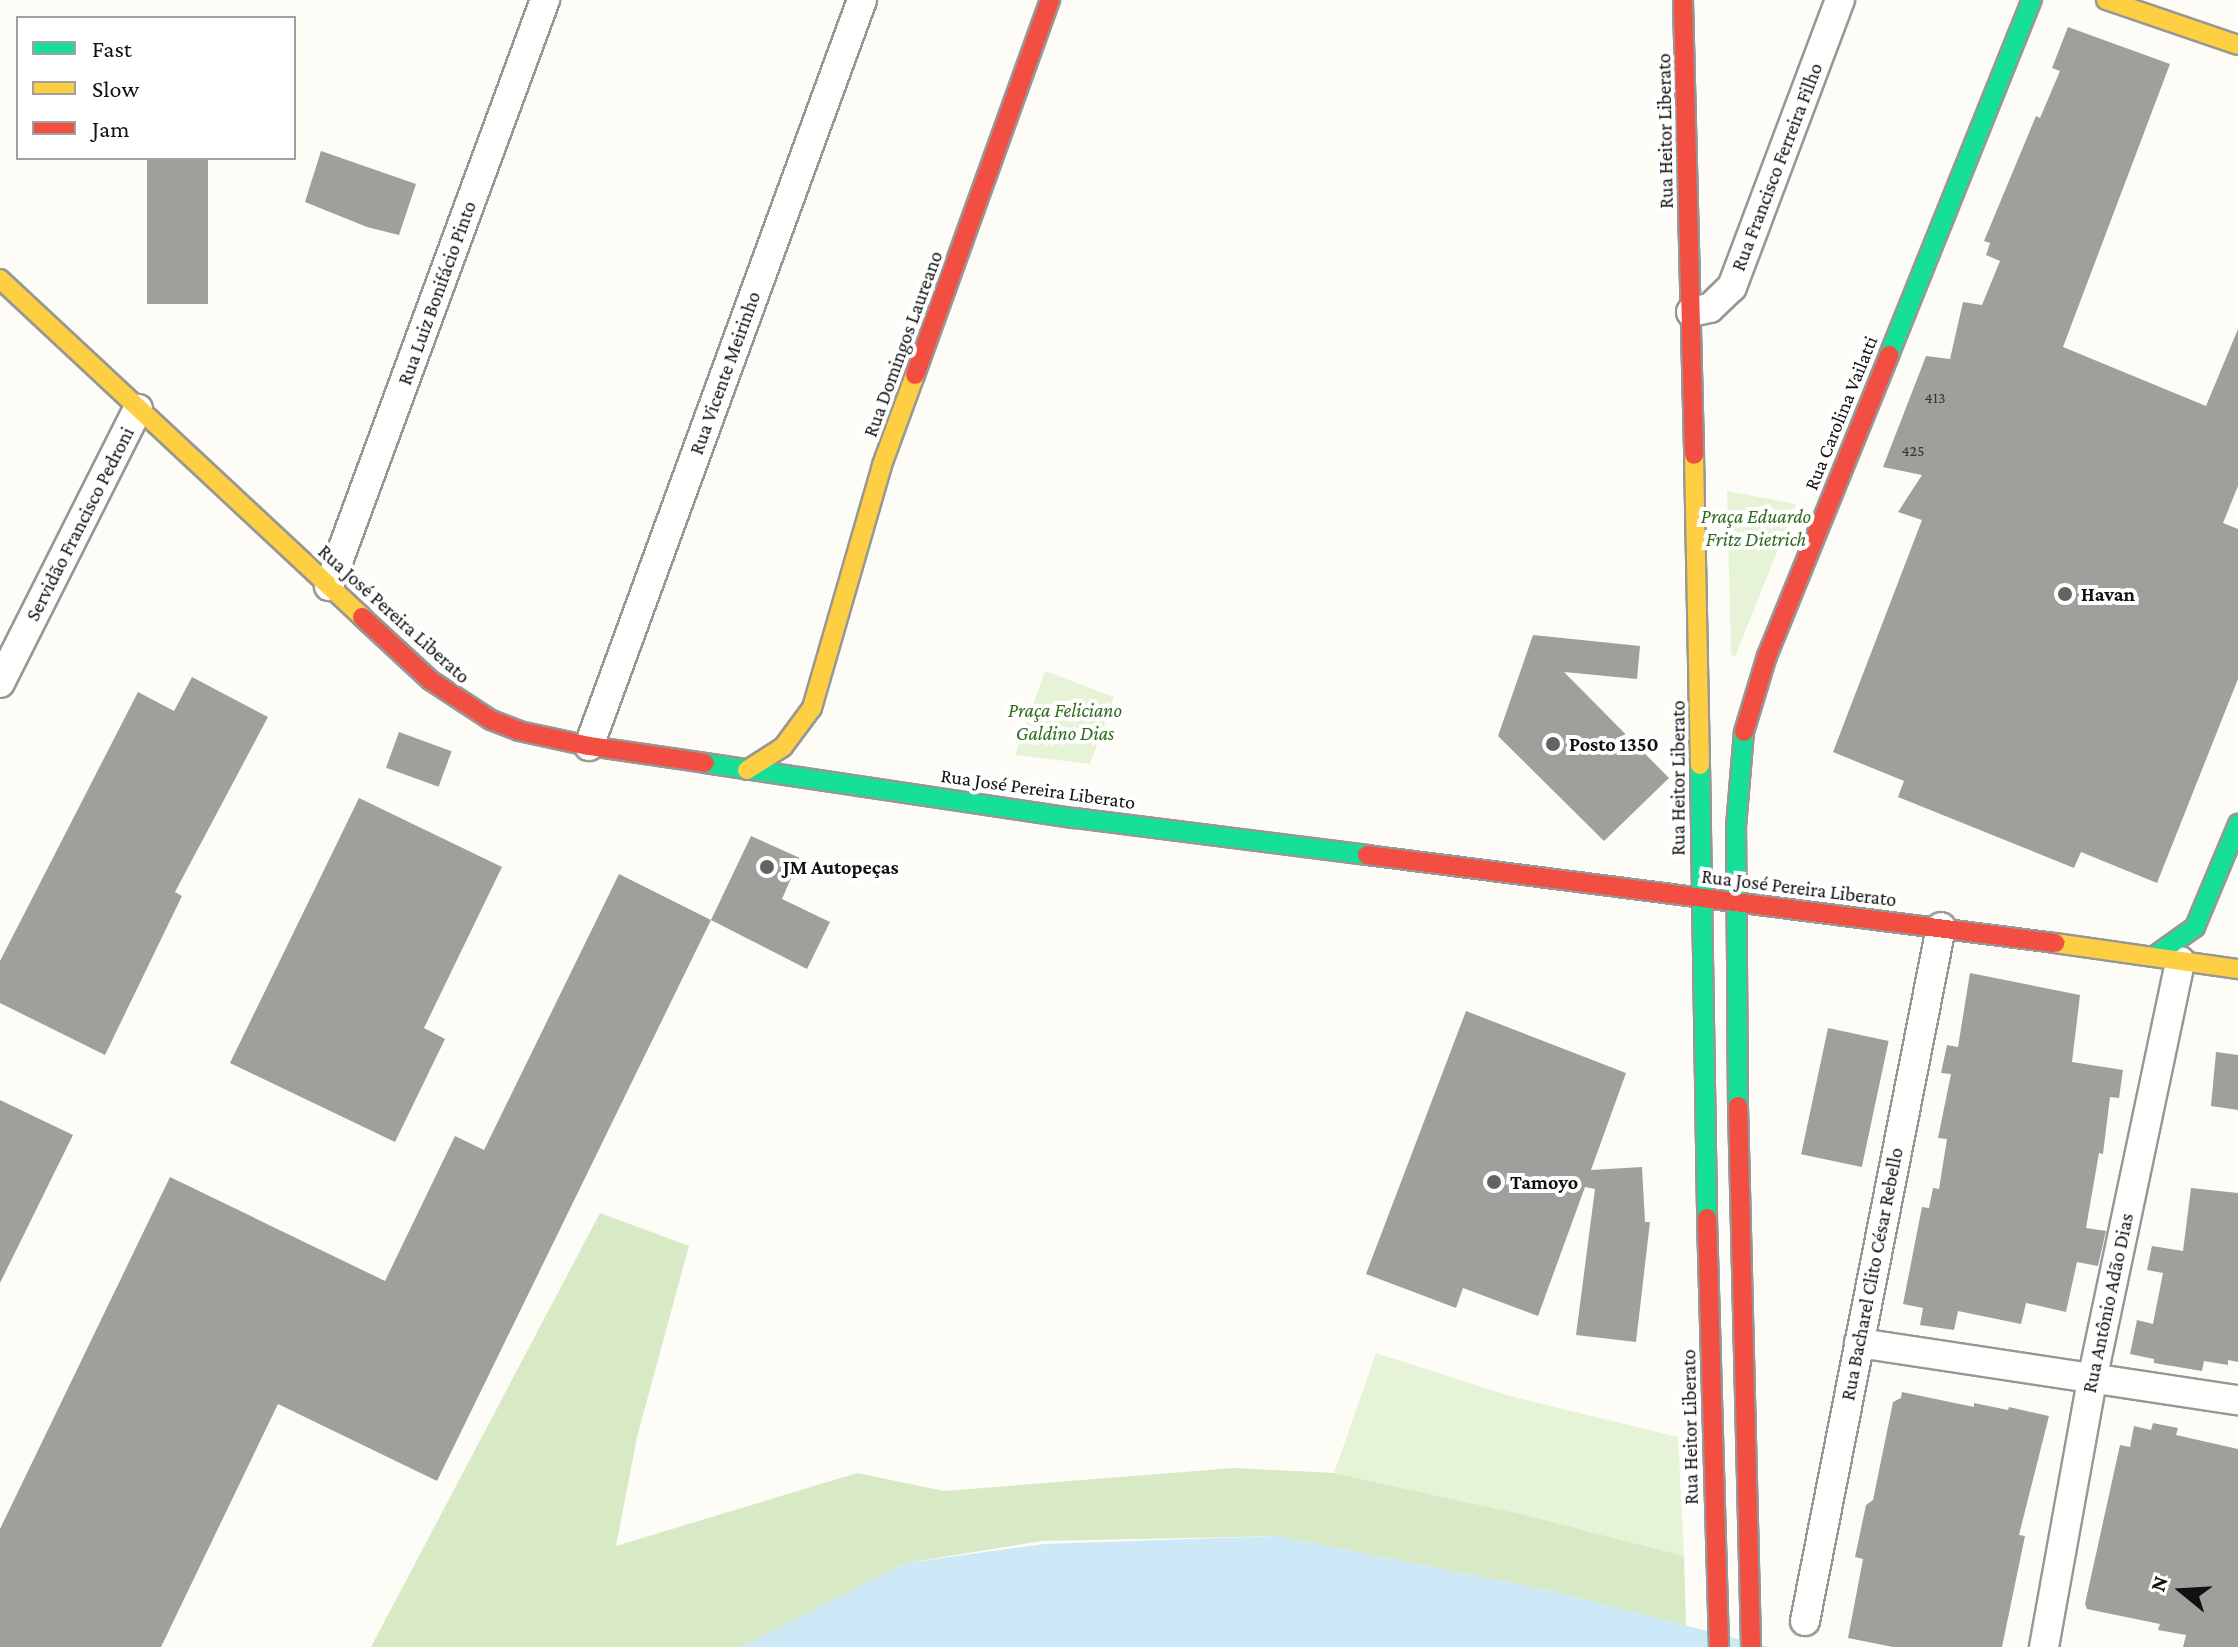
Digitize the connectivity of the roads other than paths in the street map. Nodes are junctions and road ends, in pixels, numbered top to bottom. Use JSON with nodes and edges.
{"nodes":[{"id":1,"x":545,"y":0,"type":"edge"},
{"id":2,"x":862,"y":0,"type":"edge"},
{"id":3,"x":1050,"y":0,"type":"edge"},
{"id":4,"x":1683,"y":0,"type":"edge"},
{"id":5,"x":1840,"y":0,"type":"edge"},
{"id":6,"x":2032,"y":0,"type":"edge"},
{"id":7,"x":2106,"y":0,"type":"edge"},
{"id":8,"x":2238,"y":45,"type":"edge"},
{"id":9,"x":0,"y":279,"type":"edge"},
{"id":10,"x":1691,"y":312,"type":"junction"},
{"id":11,"x":138,"y":409,"type":"junction"},
{"id":12,"x":329,"y":586,"type":"junction"},
{"id":13,"x":0,"y":683,"type":"edge"},
{"id":14,"x":812,"y":708,"type":"junction"},
{"id":15,"x":815,"y":733,"type":"dead end"},
{"id":16,"x":589,"y":746,"type":"junction"},
{"id":17,"x":819,"y":759,"type":"dead end"},
{"id":18,"x":747,"y":770,"type":"junction"},
{"id":19,"x":842,"y":783,"type":"junction"},
{"id":20,"x":2238,"y":824,"type":"edge"},
{"id":21,"x":1700,"y":898,"type":"junction"},
{"id":22,"x":1736,"y":902,"type":"junction"},
{"id":23,"x":2204,"y":911,"type":"junction"},
{"id":24,"x":1941,"y":927,"type":"junction"},
{"id":25,"x":2167,"y":959,"type":"junction"},
{"id":26,"x":2234,"y":968,"type":"edge"},
{"id":27,"x":1859,"y":1343,"type":"junction"},
{"id":28,"x":2092,"y":1380,"type":"junction"},
{"id":29,"x":2238,"y":1400,"type":"edge"},
{"id":30,"x":1805,"y":1621,"type":"dead end"},
{"id":31,"x":1719,"y":1647,"type":"edge"},
{"id":32,"x":1751,"y":1647,"type":"edge"},
{"id":33,"x":2044,"y":1647,"type":"edge"}],
"edges":[{"from":1,"to":12,"type":"street","name":"Rua Luiz Bonifácio Pinto"},
{"from":2,"to":16,"type":"street","name":"Rua Vicente Meirinho"},
{"from":3,"to":14,"type":"main road","name":"Rua Domingos Laureano"},
{"from":4,"to":10,"type":"main road","name":"Rua Heitor Liberato"},
{"from":5,"to":10,"type":"street","name":"Rua Francisco Ferreira Filho"},
{"from":6,"to":22,"type":"main road","name":"Rua Carolina Vailatti"},
{"from":7,"to":8,"type":"main road"},
{"from":9,"to":11,"type":"main road","name":"Rua José Pereira Liberato"},
{"from":10,"to":21,"type":"main road","name":"Rua Heitor Liberato"},
{"from":11,"to":12,"type":"main road","name":"Rua José Pereira Liberato"},
{"from":11,"to":13,"type":"street","name":"Servidão Francisco Pedroni"},
{"from":12,"to":16,"type":"main road","name":"Rua José Pereira Liberato"},
{"from":14,"to":15,"type":"main road","name":"Rua Domingos Laureano"},
{"from":14,"to":18,"type":"main road","name":"Rua Domingos Laureano"},
{"from":16,"to":18,"type":"main road","name":"Rua José Pereira Liberato"},
{"from":17,"to":19,"type":"main road"},
{"from":18,"to":19,"type":"main road","name":"Rua José Pereira Liberato"},
{"from":19,"to":21,"type":"main road","name":"Rua José Pereira Liberato"},
{"from":20,"to":23,"type":"main road"},
{"from":21,"to":22,"type":"main road","name":"Rua José Pereira Liberato"},
{"from":21,"to":31,"type":"main road","name":"Rua Heitor Liberato"},
{"from":22,"to":24,"type":"main road","name":"Rua José Pereira Liberato"},
{"from":22,"to":32,"type":"main road"},
{"from":23,"to":25,"type":"main road"},
{"from":23,"to":26,"type":"main road"},
{"from":24,"to":25,"type":"main road","name":"Rua José Pereira Liberato"},
{"from":24,"to":27,"type":"street","name":"Rua Bacharel Clito César Rebello"},
{"from":25,"to":26,"type":"main road","name":"Rua José Pereira Liberato"},
{"from":25,"to":28,"type":"street","name":"Rua Antônio Adão Dias"},
{"from":27,"to":28,"type":"street"},
{"from":27,"to":30,"type":"street","name":"Rua Bacharel Clito César Rebello"},
{"from":28,"to":29,"type":"street"},
{"from":28,"to":33,"type":"street","name":"Rua Antônio Adão Dias"}]}
